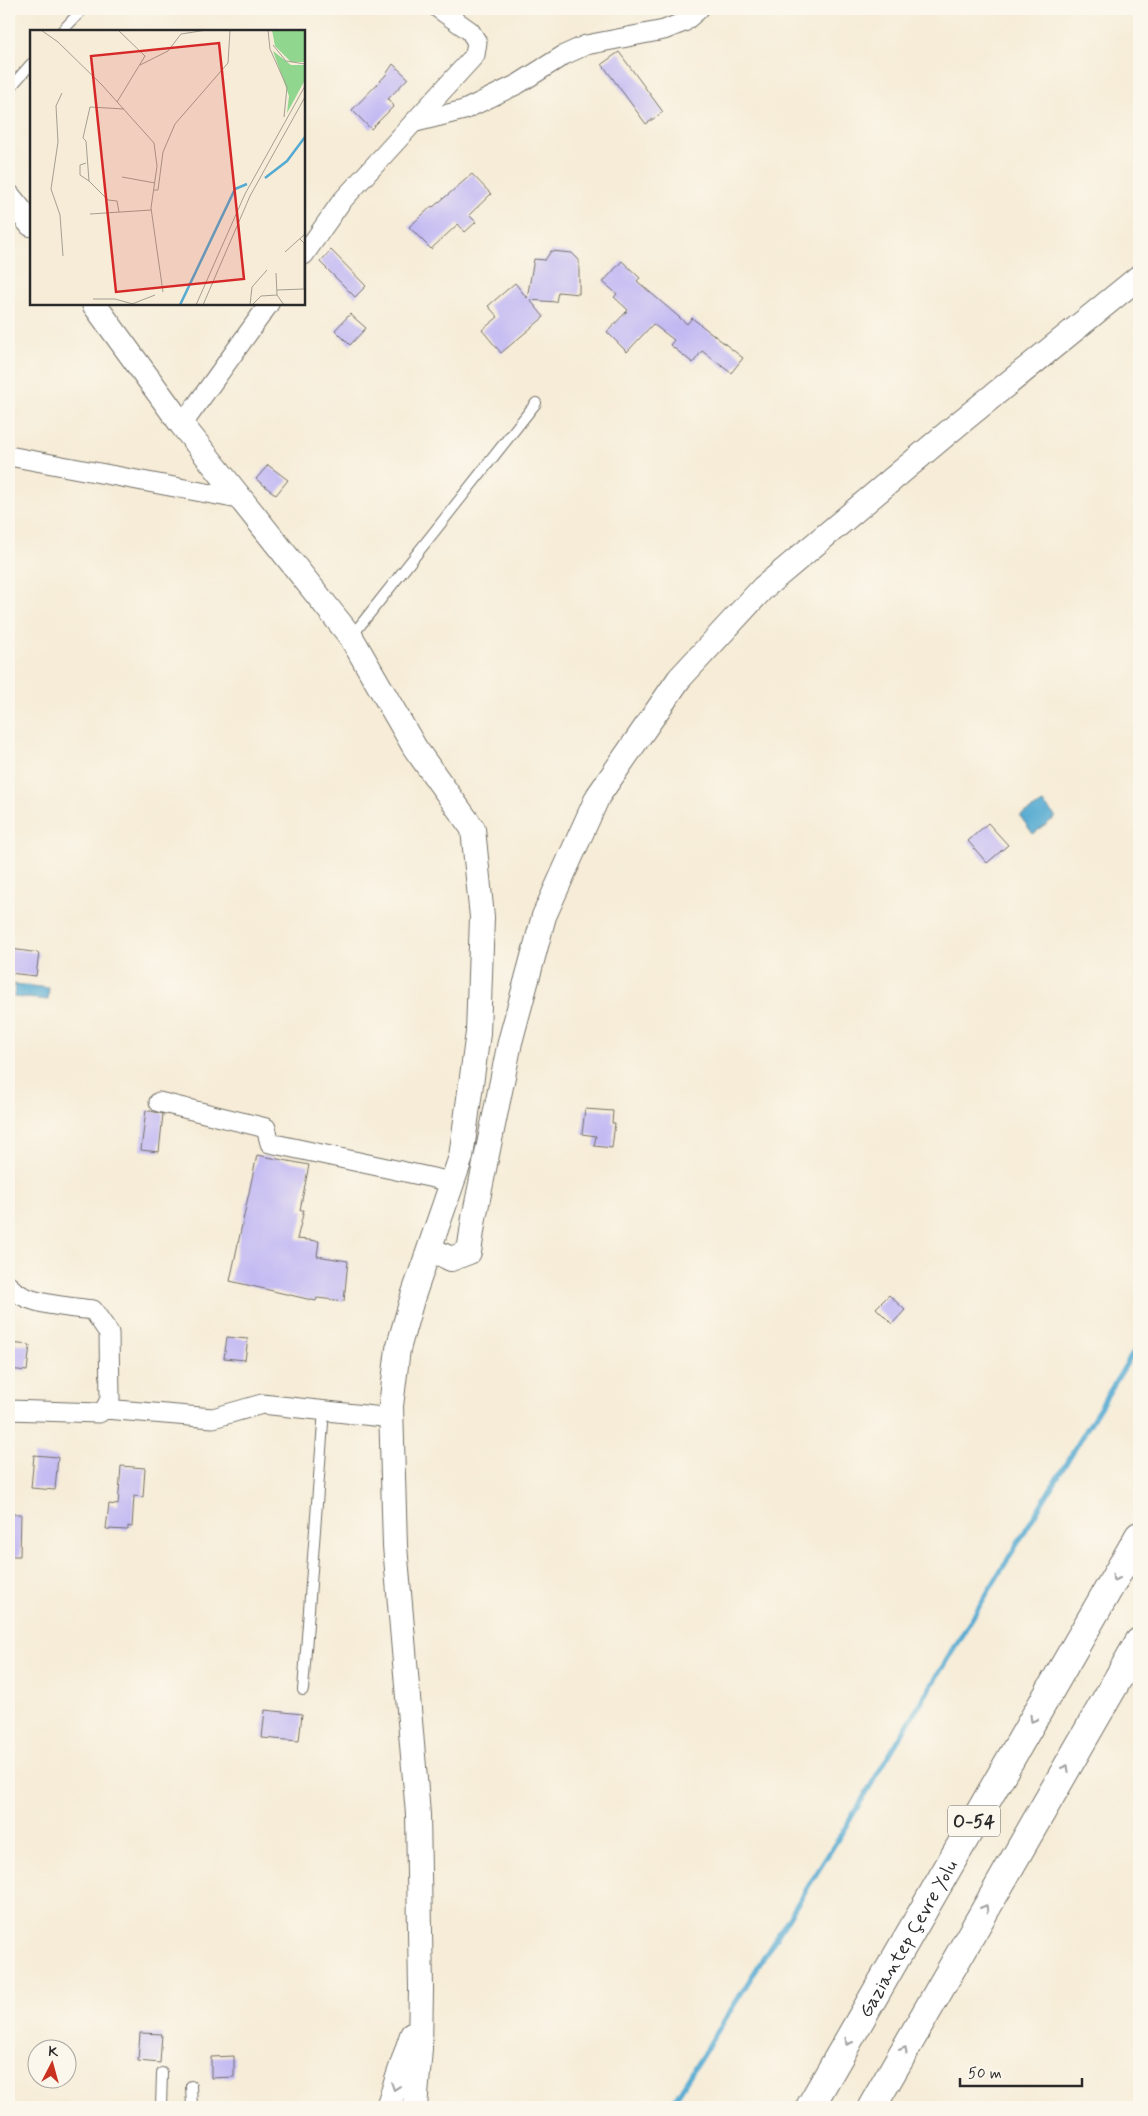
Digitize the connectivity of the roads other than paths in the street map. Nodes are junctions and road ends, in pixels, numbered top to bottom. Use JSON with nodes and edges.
{"nodes":[{"id":1,"x":83,"y":9,"type":"edge"},
{"id":2,"x":439,"y":9,"type":"edge"},
{"id":3,"x":699,"y":9,"type":"edge"},
{"id":4,"x":63,"y":30,"type":"edge"},
{"id":5,"x":30,"y":65,"type":"edge"},
{"id":6,"x":9,"y":88,"type":"edge"},
{"id":7,"x":416,"y":122,"type":"junction"},
{"id":8,"x":9,"y":197,"type":"edge"},
{"id":9,"x":30,"y":223,"type":"edge"},
{"id":10,"x":305,"y":254,"type":"edge"},
{"id":11,"x":1139,"y":277,"type":"edge"},
{"id":12,"x":95,"y":305,"type":"edge"},
{"id":13,"x":268,"y":305,"type":"edge"},
{"id":14,"x":536,"y":403,"type":"dead end"},
{"id":15,"x":182,"y":425,"type":"junction"},
{"id":16,"x":9,"y":456,"type":"edge"},
{"id":17,"x":244,"y":500,"type":"junction"},
{"id":18,"x":351,"y":637,"type":"junction"},
{"id":19,"x":159,"y":1102,"type":"dead end"},
{"id":20,"x":452,"y":1182,"type":"junction"},
{"id":21,"x":430,"y":1249,"type":"junction"},
{"id":22,"x":9,"y":1286,"type":"edge"},
{"id":23,"x":105,"y":1409,"type":"junction"},
{"id":24,"x":9,"y":1410,"type":"edge"},
{"id":25,"x":324,"y":1410,"type":"junction"},
{"id":26,"x":392,"y":1418,"type":"junction"},
{"id":27,"x":1139,"y":1536,"type":"edge"},
{"id":28,"x":1139,"y":1642,"type":"edge"},
{"id":29,"x":303,"y":1690,"type":"dead end"},
{"id":30,"x":421,"y":1989,"type":"junction"},
{"id":31,"x":162,"y":2074,"type":"dead end"},
{"id":32,"x":192,"y":2086,"type":"dead end"},
{"id":33,"x":161,"y":2107,"type":"edge"},
{"id":34,"x":192,"y":2107,"type":"edge"},
{"id":35,"x":388,"y":2107,"type":"edge"},
{"id":36,"x":415,"y":2107,"type":"edge"},
{"id":37,"x":810,"y":2107,"type":"edge"},
{"id":38,"x":872,"y":2107,"type":"edge"}],
"edges":[{"from":1,"to":4,"type":"lane"},
{"from":2,"to":7,"type":"street"},
{"from":3,"to":7,"type":"street"},
{"from":5,"to":6,"type":"lane"},
{"from":7,"to":10,"type":"street"},
{"from":8,"to":9,"type":"street"},
{"from":11,"to":21,"type":"street"},
{"from":12,"to":15,"type":"street"},
{"from":13,"to":15,"type":"street"},
{"from":14,"to":18,"type":"lane"},
{"from":15,"to":17,"type":"street"},
{"from":16,"to":17,"type":"street"},
{"from":17,"to":18,"type":"street"},
{"from":18,"to":20,"type":"street"},
{"from":19,"to":20,"type":"street"},
{"from":20,"to":21,"type":"street"},
{"from":21,"to":26,"type":"street"},
{"from":22,"to":23,"type":"street"},
{"from":23,"to":24,"type":"street"},
{"from":23,"to":25,"type":"street"},
{"from":25,"to":26,"type":"street"},
{"from":25,"to":29,"type":"lane"},
{"from":26,"to":30,"type":"street"},
{"from":27,"to":37,"type":"highway","name":"Gaziantep Çevre Yolu","number":"O-54","one_way":true},
{"from":38,"to":28,"type":"highway","number":"O-54","one_way":true},
{"from":30,"to":35,"type":"street","one_way":true},
{"from":30,"to":36,"type":"street"},
{"from":31,"to":33,"type":"lane"},
{"from":32,"to":34,"type":"lane"}]}
